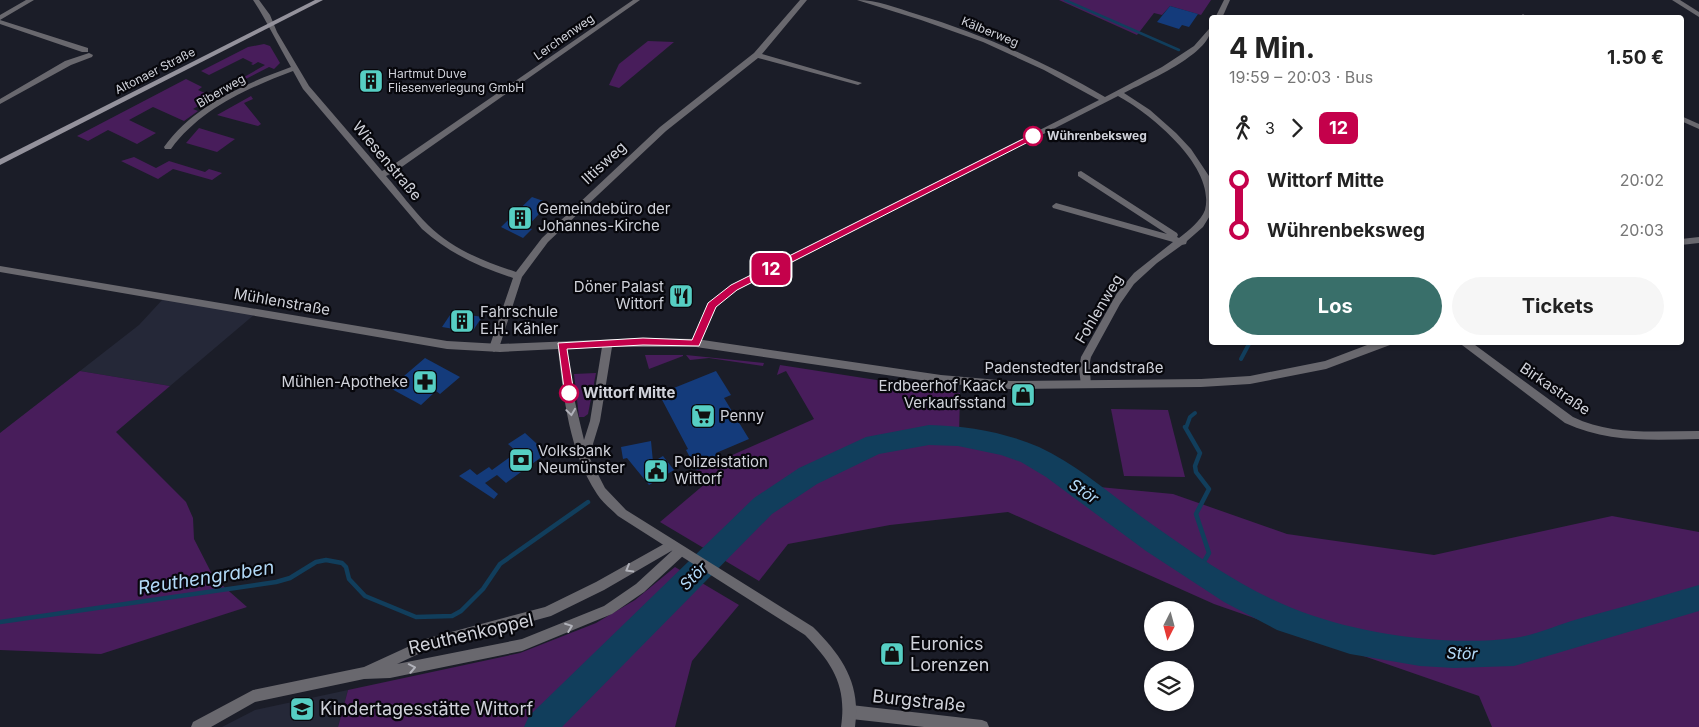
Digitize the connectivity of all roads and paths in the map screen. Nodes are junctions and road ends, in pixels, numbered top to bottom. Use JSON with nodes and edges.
{"nodes":[{"id":1,"x":31,"y":0,"type":"edge"},
{"id":2,"x":256,"y":0,"type":"edge"},
{"id":3,"x":320,"y":0,"type":"edge"},
{"id":4,"x":637,"y":0,"type":"edge"},
{"id":5,"x":804,"y":0,"type":"edge"},
{"id":6,"x":860,"y":0,"type":"edge"},
{"id":7,"x":1227,"y":0,"type":"edge"},
{"id":8,"x":1675,"y":0,"type":"edge"},
{"id":9,"x":1220,"y":15,"type":"edge"},
{"id":10,"x":1699,"y":16,"type":"edge"},
{"id":11,"x":0,"y":18,"type":"edge"},
{"id":12,"x":0,"y":22,"type":"edge"},
{"id":13,"x":271,"y":25,"type":"junction"},
{"id":14,"x":1209,"y":33,"type":"edge"},
{"id":15,"x":757,"y":55,"type":"junction"},
{"id":16,"x":294,"y":68,"type":"junction"},
{"id":17,"x":858,"y":83,"type":"dead end"},
{"id":18,"x":1119,"y":93,"type":"junction"},
{"id":19,"x":1105,"y":100,"type":"junction"},
{"id":20,"x":0,"y":102,"type":"edge"},
{"id":21,"x":1684,"y":120,"type":"edge"},
{"id":22,"x":1699,"y":127,"type":"edge"},
{"id":23,"x":168,"y":147,"type":"dead end"},
{"id":24,"x":0,"y":162,"type":"edge"},
{"id":25,"x":1082,"y":174,"type":"dead end"},
{"id":26,"x":380,"y":175,"type":"junction"},
{"id":27,"x":1209,"y":186,"type":"edge"},
{"id":28,"x":1056,"y":206,"type":"dead end"},
{"id":29,"x":1209,"y":206,"type":"edge"},
{"id":30,"x":1699,"y":240,"type":"edge"},
{"id":31,"x":1183,"y":242,"type":"junction"},
{"id":32,"x":1684,"y":242,"type":"edge"},
{"id":33,"x":0,"y":269,"type":"edge"},
{"id":34,"x":518,"y":276,"type":"junction"},
{"id":35,"x":608,"y":343,"type":"junction"},
{"id":36,"x":696,"y":343,"type":"junction"},
{"id":37,"x":1379,"y":345,"type":"edge"},
{"id":38,"x":1467,"y":345,"type":"edge"},
{"id":39,"x":562,"y":346,"type":"junction"},
{"id":40,"x":494,"y":348,"type":"junction"},
{"id":41,"x":1086,"y":384,"type":"junction"},
{"id":42,"x":1699,"y":435,"type":"edge"},
{"id":43,"x":584,"y":458,"type":"junction"},
{"id":44,"x":680,"y":551,"type":"junction"},
{"id":45,"x":364,"y":673,"type":"junction"},
{"id":46,"x":851,"y":712,"type":"junction"},
{"id":47,"x":198,"y":727,"type":"edge"},
{"id":48,"x":848,"y":727,"type":"edge"},
{"id":49,"x":982,"y":727,"type":"edge"}],
"edges":[{"from":1,"to":11,"type":"street"},
{"from":2,"to":13,"type":"street","name":"Wiesenstraße"},
{"from":3,"to":13,"type":"main road","name":"Altonaer Straße"},
{"from":4,"to":26,"type":"street","name":"Lerchenweg"},
{"from":5,"to":15,"type":"street","name":"Iltisweg"},
{"from":6,"to":19,"type":"street","name":"Kälberweg"},
{"from":7,"to":9,"type":"street"},
{"from":8,"to":10,"type":"street"},
{"from":12,"to":20,"type":"street"},
{"from":13,"to":16,"type":"street","name":"Wiesenstraße"},
{"from":13,"to":24,"type":"main road","name":"Altonaer Straße"},
{"from":14,"to":18,"type":"street"},
{"from":15,"to":17,"type":"street"},
{"from":15,"to":34,"type":"street","name":"Iltisweg"},
{"from":16,"to":23,"type":"street","name":"Biberweg"},
{"from":16,"to":26,"type":"street","name":"Wiesenstraße"},
{"from":18,"to":19,"type":"street"},
{"from":18,"to":27,"type":"street","name":"Fohlenweg"},
{"from":19,"to":36,"type":"street"},
{"from":21,"to":22,"type":"street"},
{"from":25,"to":31,"type":"street"},
{"from":26,"to":34,"type":"street","name":"Wiesenstraße"},
{"from":28,"to":31,"type":"street"},
{"from":29,"to":31,"type":"street","name":"Fohlenweg"},
{"from":30,"to":32,"type":"street"},
{"from":31,"to":41,"type":"street","name":"Fohlenweg"},
{"from":33,"to":40,"type":"street","name":"Mühlenstraße"},
{"from":34,"to":40,"type":"street","name":"Iltisweg"},
{"from":35,"to":36,"type":"street","name":"Padenstedter Landstraße"},
{"from":35,"to":39,"type":"street","name":"Mühlenstraße"},
{"from":35,"to":43,"type":"street"},
{"from":36,"to":41,"type":"street","name":"Padenstedter Landstraße"},
{"from":37,"to":41,"type":"street","name":"Padenstedter Landstraße"},
{"from":38,"to":42,"type":"street","name":"Birkastraße"},
{"from":39,"to":40,"type":"street","name":"Mühlenstraße"},
{"from":39,"to":43,"type":"street","one_way":true},
{"from":43,"to":44,"type":"street"},
{"from":44,"to":45,"type":"street","name":"Reuthenkoppel","one_way":true},
{"from":45,"to":44,"type":"street","name":"Reuthenkoppel","one_way":true},
{"from":44,"to":46,"type":"street"},
{"from":45,"to":47,"type":"street","name":"Reuthenkoppel"},
{"from":46,"to":48,"type":"street"},
{"from":46,"to":49,"type":"street","name":"Burgstraße"}]}
